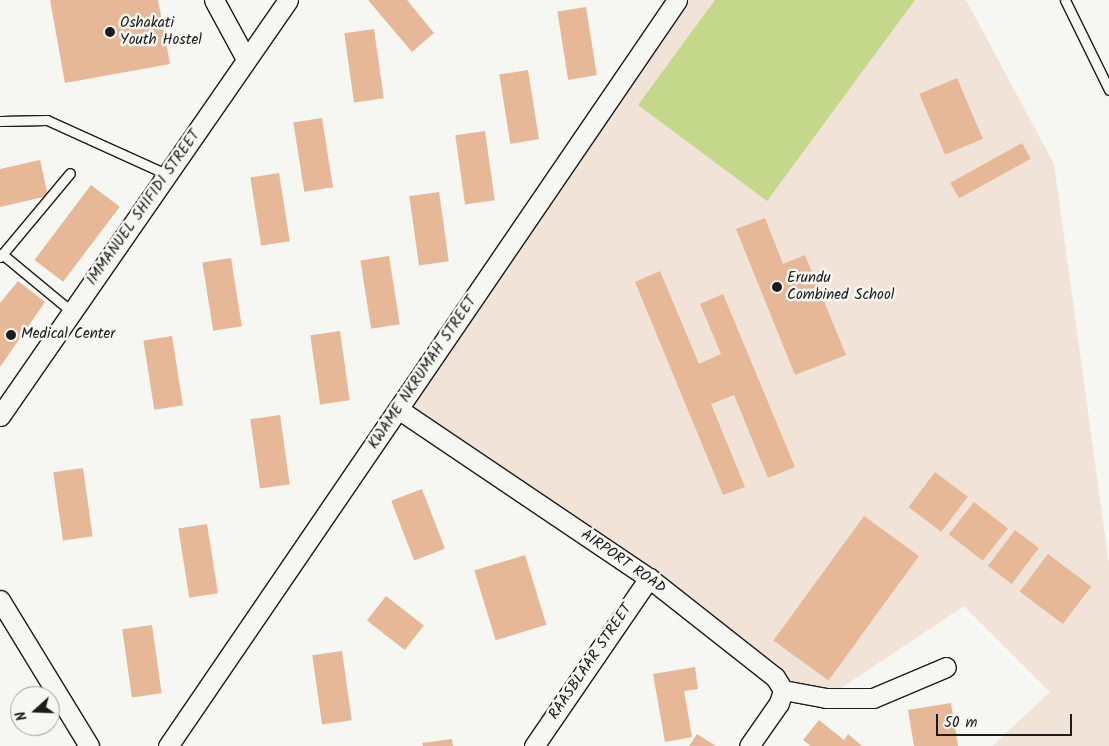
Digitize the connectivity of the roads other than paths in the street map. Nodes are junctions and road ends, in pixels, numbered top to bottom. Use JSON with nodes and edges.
{"nodes":[{"id":1,"x":214,"y":0,"type":"edge"},
{"id":2,"x":288,"y":0,"type":"edge"},
{"id":3,"x":677,"y":0,"type":"edge"},
{"id":4,"x":1064,"y":0,"type":"edge"},
{"id":5,"x":246,"y":59,"type":"junction"},
{"id":6,"x":1109,"y":90,"type":"edge"},
{"id":7,"x":0,"y":121,"type":"edge"},
{"id":8,"x":70,"y":174,"type":"dead end"},
{"id":9,"x":168,"y":175,"type":"junction"},
{"id":10,"x":1,"y":255,"type":"edge"},
{"id":11,"x":72,"y":312,"type":"junction"},
{"id":12,"x":398,"y":409,"type":"junction"},
{"id":13,"x":0,"y":416,"type":"edge"},
{"id":14,"x":649,"y":578,"type":"junction"},
{"id":15,"x":0,"y":600,"type":"edge"},
{"id":16,"x":946,"y":666,"type":"dead end"},
{"id":17,"x":783,"y":690,"type":"junction"},
{"id":18,"x":89,"y":746,"type":"edge"},
{"id":19,"x":168,"y":746,"type":"edge"},
{"id":20,"x":534,"y":746,"type":"edge"},
{"id":21,"x":749,"y":746,"type":"edge"}],
"edges":[{"from":1,"to":5,"type":"street"},
{"from":2,"to":5,"type":"street","name":"IMMANUEL SHIFIDI STREET"},
{"from":3,"to":12,"type":"street","name":"KWAME NKRUMAH STREET"},
{"from":4,"to":6,"type":"lane"},
{"from":5,"to":9,"type":"street","name":"IMMANUEL SHIFIDI STREET"},
{"from":7,"to":9,"type":"lane"},
{"from":8,"to":10,"type":"lane"},
{"from":9,"to":11,"type":"street","name":"IMMANUEL SHIFIDI STREET"},
{"from":10,"to":11,"type":"lane"},
{"from":11,"to":13,"type":"street","name":"IMMANUEL SHIFIDI STREET"},
{"from":12,"to":14,"type":"street","name":"AIRPORT ROAD"},
{"from":12,"to":19,"type":"street","name":"KWAME NKRUMAH STREET"},
{"from":14,"to":17,"type":"street","name":"AIRPORT ROAD"},
{"from":14,"to":20,"type":"street","name":"RAASBLAAR STREET"},
{"from":15,"to":18,"type":"street"},
{"from":16,"to":17,"type":"street"},
{"from":17,"to":21,"type":"street"}]}
